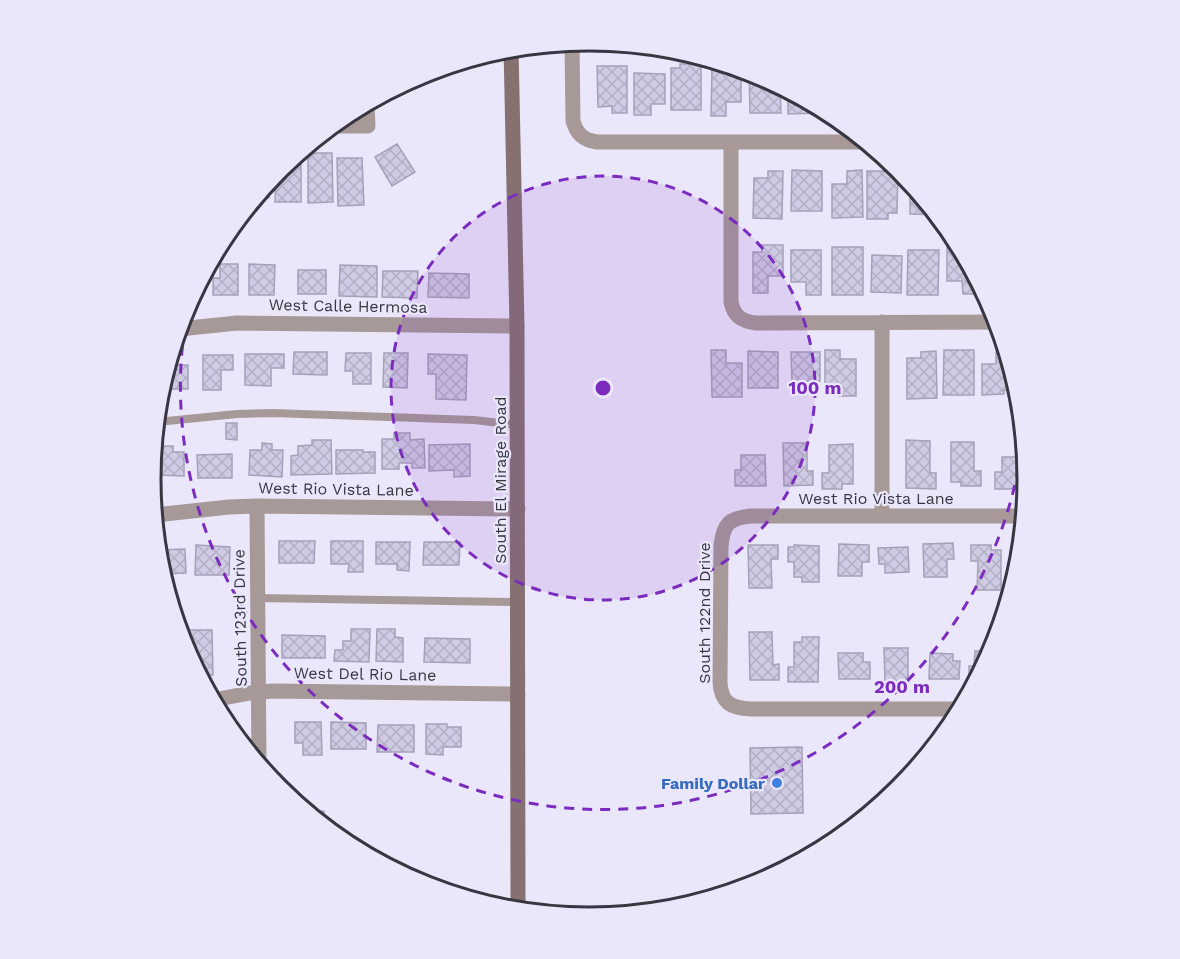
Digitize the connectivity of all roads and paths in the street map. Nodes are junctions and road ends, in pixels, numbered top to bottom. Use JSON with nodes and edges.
{"nodes":[{"id":1,"x":572,"y":52,"type":"edge"},
{"id":2,"x":511,"y":58,"type":"edge"},
{"id":3,"x":367,"y":113,"type":"edge"},
{"id":4,"x":348,"y":126,"type":"edge"},
{"id":5,"x":730,"y":142,"type":"junction"},
{"id":6,"x":854,"y":142,"type":"edge"},
{"id":7,"x":882,"y":322,"type":"junction"},
{"id":8,"x":988,"y":322,"type":"edge"},
{"id":9,"x":517,"y":326,"type":"junction"},
{"id":10,"x":189,"y":328,"type":"edge"},
{"id":11,"x":166,"y":421,"type":"edge"},
{"id":12,"x":517,"y":425,"type":"junction"},
{"id":13,"x":257,"y":506,"type":"junction"},
{"id":14,"x":518,"y":509,"type":"junction"},
{"id":15,"x":163,"y":514,"type":"edge"},
{"id":16,"x":882,"y":516,"type":"junction"},
{"id":17,"x":1017,"y":516,"type":"edge"},
{"id":18,"x":728,"y":523,"type":"joint"},
{"id":19,"x":257,"y":598,"type":"junction"},
{"id":20,"x":518,"y":602,"type":"junction"},
{"id":21,"x":258,"y":692,"type":"junction"},
{"id":22,"x":518,"y":693,"type":"junction"},
{"id":23,"x":222,"y":698,"type":"edge"},
{"id":24,"x":952,"y":709,"type":"edge"},
{"id":25,"x":259,"y":751,"type":"edge"},
{"id":26,"x":518,"y":902,"type":"edge"}],
"edges":[{"from":1,"to":5,"type":"street"},
{"from":2,"to":9,"type":"main road","name":"South El Mirage Road"},
{"from":3,"to":4,"type":"street"},
{"from":5,"to":6,"type":"street"},
{"from":5,"to":7,"type":"street"},
{"from":7,"to":8,"type":"street"},
{"from":7,"to":16,"type":"street"},
{"from":9,"to":10,"type":"street","name":"West Calle Hermosa"},
{"from":9,"to":12,"type":"main road","name":"South El Mirage Road"},
{"from":11,"to":12,"type":"lane"},
{"from":12,"to":14,"type":"main road","name":"South El Mirage Road"},
{"from":13,"to":14,"type":"street","name":"West Rio Vista Lane"},
{"from":13,"to":15,"type":"street","name":"West Rio Vista Lane"},
{"from":13,"to":19,"type":"street","name":"South 123rd Drive"},
{"from":14,"to":20,"type":"main road","name":"South El Mirage Road"},
{"from":16,"to":17,"type":"street","name":"West Rio Vista Lane"},
{"from":16,"to":18,"type":"street","name":"West Rio Vista Lane"},
{"from":18,"to":24,"type":"street","name":"South 122nd Drive"},
{"from":19,"to":20,"type":"lane"},
{"from":19,"to":21,"type":"street","name":"South 123rd Drive"},
{"from":20,"to":22,"type":"main road","name":"South El Mirage Road"},
{"from":21,"to":22,"type":"street","name":"West Del Rio Lane"},
{"from":21,"to":23,"type":"street","name":"West Del Rio Lane"},
{"from":21,"to":25,"type":"street","name":"South 123rd Drive"},
{"from":22,"to":26,"type":"main road","name":"South El Mirage Road"}]}
